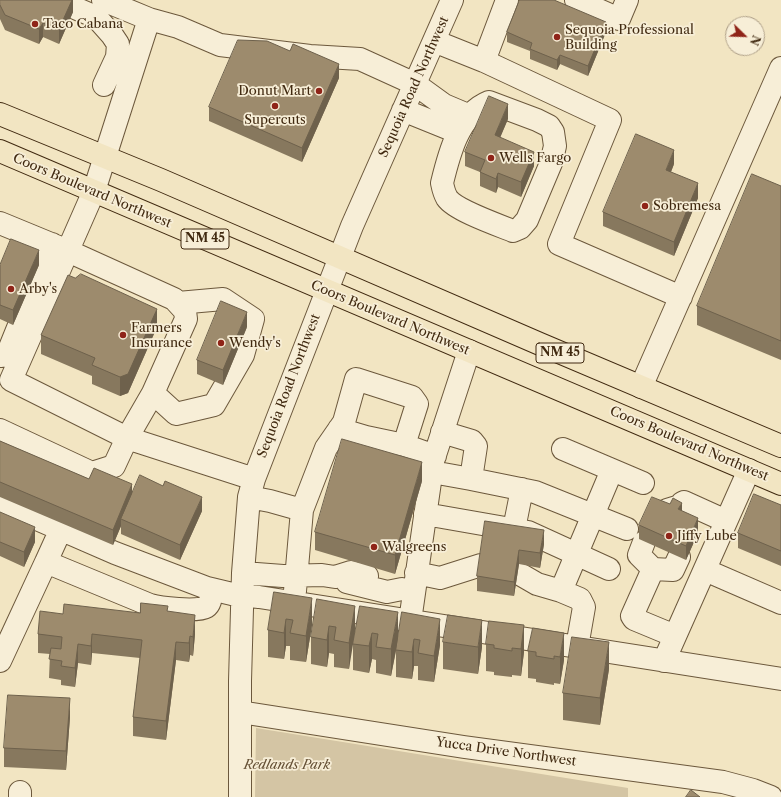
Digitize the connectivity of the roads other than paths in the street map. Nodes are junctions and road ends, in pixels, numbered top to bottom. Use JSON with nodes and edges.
{"nodes":[{"id":1,"x":56,"y":0,"type":"edge"},
{"id":2,"x":103,"y":0,"type":"edge"},
{"id":3,"x":452,"y":0,"type":"edge"},
{"id":4,"x":508,"y":0,"type":"edge"},
{"id":5,"x":576,"y":0,"type":"edge"},
{"id":6,"x":627,"y":0,"type":"edge"},
{"id":7,"x":149,"y":19,"type":"junction"},
{"id":8,"x":434,"y":41,"type":"junction"},
{"id":9,"x":484,"y":61,"type":"junction"},
{"id":10,"x":781,"y":68,"type":"edge"},
{"id":11,"x":415,"y":84,"type":"junction"},
{"id":12,"x":104,"y":85,"type":"dead end"},
{"id":13,"x":774,"y":102,"type":"edge"},
{"id":14,"x":403,"y":110,"type":"junction"},
{"id":15,"x":0,"y":114,"type":"edge"},
{"id":16,"x":470,"y":116,"type":"junction"},
{"id":17,"x":457,"y":136,"type":"junction"},
{"id":18,"x":0,"y":151,"type":"edge"},
{"id":19,"x":105,"y":157,"type":"junction"},
{"id":20,"x":94,"y":192,"type":"junction"},
{"id":21,"x":0,"y":223,"type":"edge"},
{"id":22,"x":60,"y":247,"type":"junction"},
{"id":23,"x":339,"y":258,"type":"junction"},
{"id":24,"x":326,"y":291,"type":"junction"},
{"id":25,"x":681,"y":297,"type":"junction"},
{"id":26,"x":178,"y":303,"type":"junction"},
{"id":27,"x":469,"y":351,"type":"junction"},
{"id":28,"x":0,"y":356,"type":"edge"},
{"id":29,"x":6,"y":378,"type":"edge"},
{"id":30,"x":641,"y":387,"type":"junction"},
{"id":31,"x":153,"y":393,"type":"junction"},
{"id":32,"x":339,"y":429,"type":"junction"},
{"id":33,"x":0,"y":430,"type":"edge"},
{"id":34,"x":442,"y":432,"type":"junction"},
{"id":35,"x":127,"y":438,"type":"junction"},
{"id":36,"x":404,"y":445,"type":"junction"},
{"id":37,"x":781,"y":446,"type":"edge"},
{"id":38,"x":563,"y":448,"type":"dead end"},
{"id":39,"x":433,"y":464,"type":"junction"},
{"id":40,"x":612,"y":470,"type":"junction"},
{"id":41,"x":749,"y":470,"type":"junction"},
{"id":42,"x":471,"y":479,"type":"junction"},
{"id":43,"x":643,"y":483,"type":"dead end"},
{"id":44,"x":781,"y":484,"type":"edge"},
{"id":45,"x":251,"y":488,"type":"junction"},
{"id":46,"x":522,"y":489,"type":"junction"},
{"id":47,"x":0,"y":503,"type":"edge"},
{"id":48,"x":302,"y":510,"type":"junction"},
{"id":49,"x":425,"y":514,"type":"junction"},
{"id":50,"x":593,"y":516,"type":"junction"},
{"id":51,"x":676,"y":517,"type":"edge"},
{"id":52,"x":726,"y":521,"type":"junction"},
{"id":53,"x":61,"y":529,"type":"junction"},
{"id":54,"x":514,"y":529,"type":"junction"},
{"id":55,"x":626,"y":529,"type":"dead end"},
{"id":56,"x":577,"y":554,"type":"junction"},
{"id":57,"x":46,"y":562,"type":"junction"},
{"id":58,"x":609,"y":569,"type":"dead end"},
{"id":59,"x":653,"y":569,"type":"junction"},
{"id":60,"x":705,"y":570,"type":"junction"},
{"id":61,"x":243,"y":573,"type":"junction"},
{"id":62,"x":474,"y":573,"type":"dead end"},
{"id":63,"x":296,"y":576,"type":"junction"},
{"id":64,"x":335,"y":577,"type":"junction"},
{"id":65,"x":517,"y":580,"type":"edge"},
{"id":66,"x":397,"y":583,"type":"junction"},
{"id":67,"x":212,"y":590,"type":"junction"},
{"id":68,"x":561,"y":591,"type":"junction"},
{"id":69,"x":243,"y":594,"type":"junction"},
{"id":70,"x":294,"y":602,"type":"junction"},
{"id":71,"x":781,"y":603,"type":"edge"},
{"id":72,"x":410,"y":621,"type":"junction"},
{"id":73,"x":675,"y":636,"type":"junction"},
{"id":74,"x":577,"y":647,"type":"junction"},
{"id":75,"x":0,"y":661,"type":"edge"},
{"id":76,"x":664,"y":661,"type":"junction"},
{"id":77,"x":781,"y":679,"type":"edge"},
{"id":78,"x":240,"y":712,"type":"junction"},
{"id":79,"x":240,"y":797,"type":"edge"},
{"id":80,"x":771,"y":797,"type":"edge"}],
"edges":[{"from":1,"to":12,"type":"street"},
{"from":2,"to":7,"type":"street"},
{"from":3,"to":8,"type":"street","name":"Sequoia Road Northwest"},
{"from":4,"to":9,"type":"street"},
{"from":5,"to":6,"type":"street"},
{"from":7,"to":11,"type":"street"},
{"from":7,"to":19,"type":"street"},
{"from":8,"to":9,"type":"street"},
{"from":8,"to":11,"type":"street","name":"Sequoia Road Northwest"},
{"from":9,"to":25,"type":"street"},
{"from":10,"to":13,"type":"street"},
{"from":11,"to":14,"type":"street","name":"Sequoia Road Northwest"},
{"from":11,"to":16,"type":"street"},
{"from":13,"to":25,"type":"street"},
{"from":14,"to":17,"type":"street"},
{"from":14,"to":23,"type":"street","name":"Sequoia Road Northwest"},
{"from":15,"to":19,"type":"main road","number":"NM 45"},
{"from":16,"to":17,"type":"street"},
{"from":16,"to":17,"type":"street"},
{"from":18,"to":20,"type":"main road","name":"Coors Boulevard Northwest","number":"NM 45"},
{"from":19,"to":20,"type":"street"},
{"from":19,"to":23,"type":"main road","number":"NM 45"},
{"from":20,"to":22,"type":"street"},
{"from":20,"to":24,"type":"main road","name":"Coors Boulevard Northwest","number":"NM 45"},
{"from":21,"to":22,"type":"street"},
{"from":22,"to":26,"type":"street"},
{"from":22,"to":28,"type":"street"},
{"from":22,"to":29,"type":"street"},
{"from":23,"to":24,"type":"street","name":"Sequoia Road Northwest"},
{"from":23,"to":30,"type":"main road","number":"NM 45"},
{"from":24,"to":27,"type":"main road","name":"Coors Boulevard Northwest","number":"NM 45"},
{"from":24,"to":45,"type":"street","name":"Sequoia Road Northwest"},
{"from":25,"to":30,"type":"street"},
{"from":26,"to":31,"type":"street"},
{"from":26,"to":31,"type":"street"},
{"from":27,"to":34,"type":"street"},
{"from":27,"to":41,"type":"main road","name":"Coors Boulevard Northwest","number":"NM 45"},
{"from":29,"to":35,"type":"street"},
{"from":30,"to":37,"type":"main road","number":"NM 45"},
{"from":31,"to":35,"type":"street"},
{"from":32,"to":36,"type":"street"},
{"from":32,"to":36,"type":"street"},
{"from":32,"to":48,"type":"street"},
{"from":33,"to":35,"type":"street"},
{"from":34,"to":39,"type":"street"},
{"from":34,"to":42,"type":"street"},
{"from":35,"to":45,"type":"street"},
{"from":36,"to":39,"type":"street"},
{"from":38,"to":40,"type":"street"},
{"from":39,"to":42,"type":"street"},
{"from":39,"to":49,"type":"street"},
{"from":40,"to":43,"type":"street"},
{"from":40,"to":50,"type":"street"},
{"from":41,"to":44,"type":"main road","name":"Coors Boulevard Northwest","number":"NM 45"},
{"from":41,"to":52,"type":"street"},
{"from":42,"to":46,"type":"street"},
{"from":45,"to":48,"type":"street"},
{"from":45,"to":61,"type":"street","name":"Sequoia Road Northwest"},
{"from":46,"to":50,"type":"street"},
{"from":46,"to":54,"type":"street"},
{"from":47,"to":53,"type":"street"},
{"from":48,"to":63,"type":"street"},
{"from":49,"to":54,"type":"street"},
{"from":49,"to":66,"type":"street"},
{"from":50,"to":55,"type":"street"},
{"from":50,"to":56,"type":"street"},
{"from":51,"to":52,"type":"street"},
{"from":52,"to":60,"type":"street"},
{"from":53,"to":57,"type":"street"},
{"from":53,"to":67,"type":"street"},
{"from":54,"to":56,"type":"street"},
{"from":56,"to":58,"type":"street"},
{"from":56,"to":68,"type":"street"},
{"from":57,"to":67,"type":"street"},
{"from":57,"to":75,"type":"street"},
{"from":59,"to":59,"type":"street"},
{"from":59,"to":73,"type":"street"},
{"from":60,"to":71,"type":"street"},
{"from":60,"to":73,"type":"street"},
{"from":61,"to":63,"type":"street"},
{"from":61,"to":69,"type":"street","name":"Sequoia Road Northwest"},
{"from":62,"to":66,"type":"street"},
{"from":63,"to":64,"type":"street"},
{"from":63,"to":70,"type":"street"},
{"from":64,"to":66,"type":"street"},
{"from":64,"to":66,"type":"street"},
{"from":65,"to":68,"type":"street"},
{"from":66,"to":72,"type":"street"},
{"from":67,"to":69,"type":"street"},
{"from":68,"to":74,"type":"street"},
{"from":69,"to":70,"type":"street"},
{"from":69,"to":78,"type":"street","name":"Sequoia Road Northwest"},
{"from":70,"to":72,"type":"street"},
{"from":72,"to":74,"type":"street"},
{"from":73,"to":76,"type":"street"},
{"from":74,"to":76,"type":"street"},
{"from":76,"to":77,"type":"street"},
{"from":78,"to":79,"type":"street","name":"Sequoia Road Northwest"},
{"from":78,"to":80,"type":"street","name":"Yucca Drive Northwest"}]}
